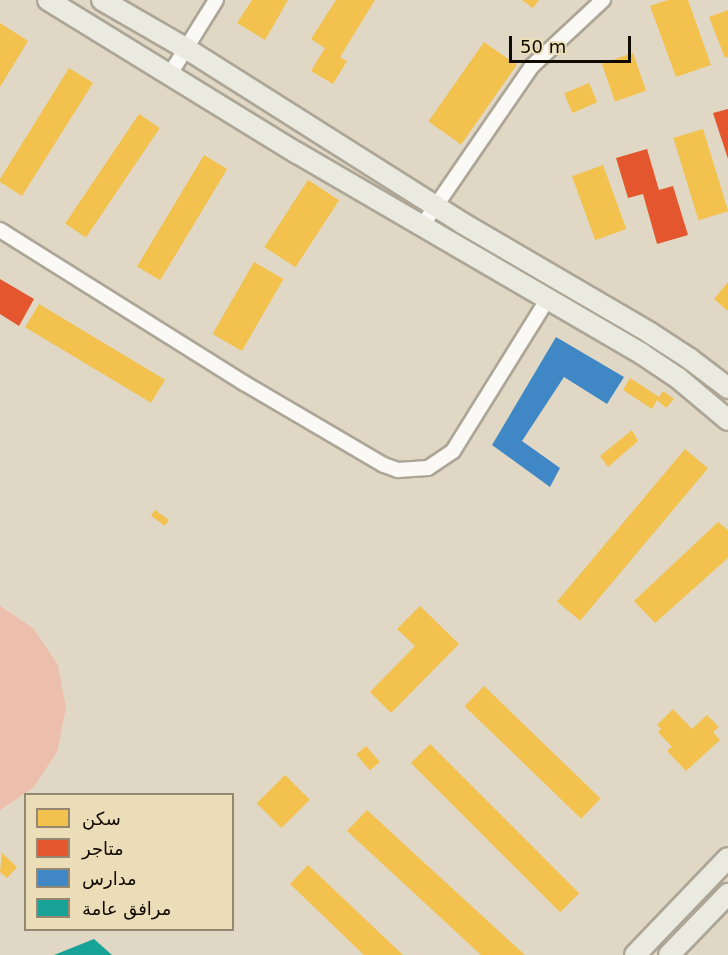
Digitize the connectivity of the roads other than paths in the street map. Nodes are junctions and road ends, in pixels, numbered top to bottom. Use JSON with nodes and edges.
{"nodes":[{"id":1,"x":48,"y":0,"type":"edge"},
{"id":2,"x":102,"y":0,"type":"edge"},
{"id":3,"x":216,"y":0,"type":"edge"},
{"id":4,"x":603,"y":0,"type":"edge"},
{"id":5,"x":187,"y":49,"type":"junction"},
{"id":6,"x":171,"y":74,"type":"junction"},
{"id":7,"x":435,"y":207,"type":"junction"},
{"id":8,"x":422,"y":226,"type":"junction"},
{"id":9,"x":0,"y":230,"type":"edge"},
{"id":10,"x":544,"y":272,"type":"junction"},
{"id":11,"x":580,"y":293,"type":"junction"},
{"id":12,"x":540,"y":295,"type":"junction"},
{"id":13,"x":568,"y":312,"type":"junction"},
{"id":14,"x":728,"y":388,"type":"edge"},
{"id":15,"x":728,"y":420,"type":"edge"},
{"id":16,"x":727,"y":862,"type":"edge"},
{"id":17,"x":728,"y":894,"type":"edge"},
{"id":18,"x":635,"y":955,"type":"edge"},
{"id":19,"x":669,"y":955,"type":"edge"}],
"edges":[{"from":1,"to":6,"type":"main road"},
{"from":2,"to":5,"type":"main road"},
{"from":3,"to":5,"type":"street"},
{"from":4,"to":7,"type":"street"},
{"from":5,"to":6,"type":"street"},
{"from":5,"to":7,"type":"main road"},
{"from":6,"to":8,"type":"main road"},
{"from":7,"to":8,"type":"street"},
{"from":7,"to":10,"type":"main road"},
{"from":8,"to":12,"type":"main road"},
{"from":9,"to":12,"type":"street"},
{"from":10,"to":11,"type":"main road"},
{"from":10,"to":12,"type":"main road"},
{"from":11,"to":13,"type":"main road"},
{"from":11,"to":14,"type":"main road"},
{"from":12,"to":13,"type":"main road"},
{"from":13,"to":15,"type":"main road"},
{"from":16,"to":18,"type":"main road"},
{"from":17,"to":19,"type":"main road"}]}
